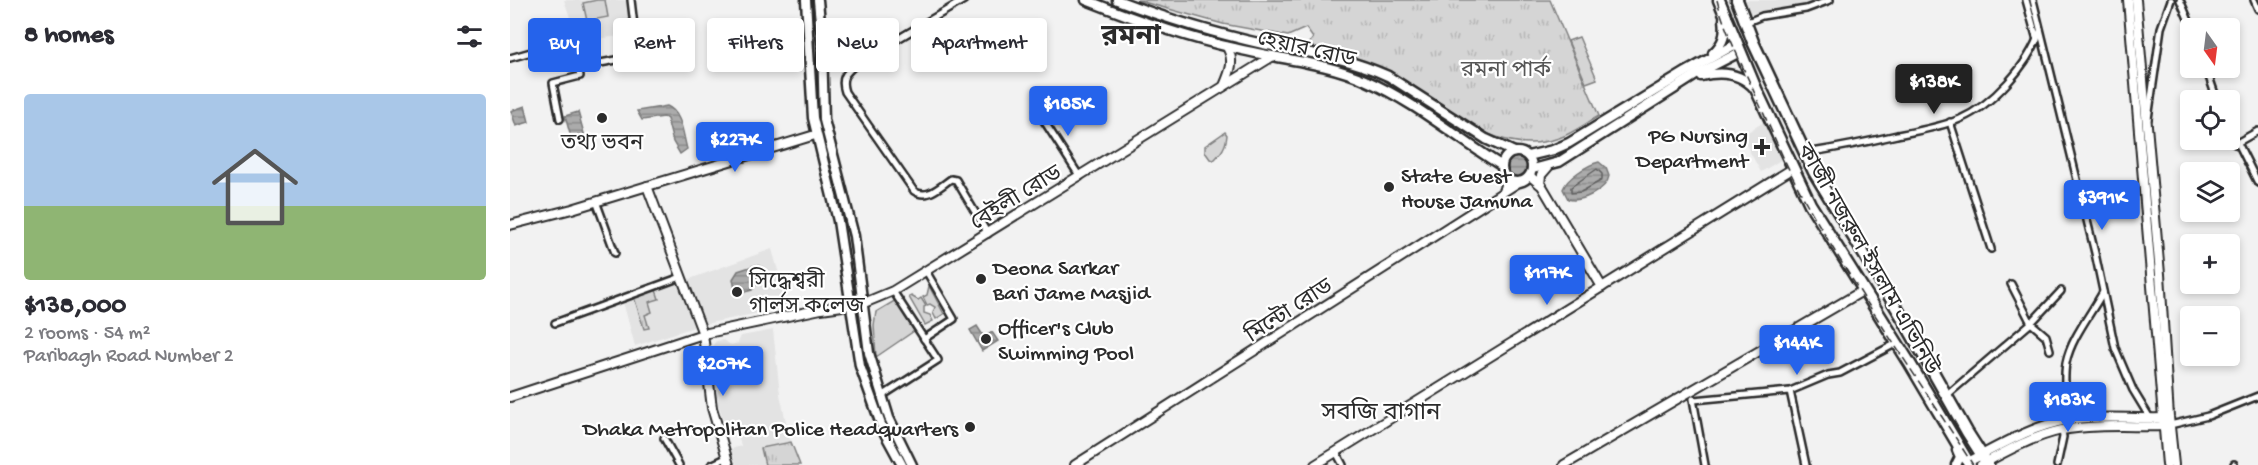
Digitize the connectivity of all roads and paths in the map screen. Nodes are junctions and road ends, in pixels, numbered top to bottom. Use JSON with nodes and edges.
{"nodes":[{"id":1,"x":631,"y":0,"type":"edge"},
{"id":2,"x":806,"y":0,"type":"edge"},
{"id":3,"x":818,"y":0,"type":"edge"},
{"id":4,"x":964,"y":0,"type":"edge"},
{"id":5,"x":1086,"y":0,"type":"edge"},
{"id":6,"x":1117,"y":0,"type":"edge"},
{"id":7,"x":1719,"y":0,"type":"edge"},
{"id":8,"x":1737,"y":0,"type":"edge"},
{"id":9,"x":1830,"y":0,"type":"edge"},
{"id":10,"x":2026,"y":0,"type":"edge"},
{"id":11,"x":2033,"y":0,"type":"edge"},
{"id":12,"x":2128,"y":0,"type":"edge"},
{"id":13,"x":2136,"y":0,"type":"edge"},
{"id":14,"x":2171,"y":0,"type":"edge"},
{"id":15,"x":2180,"y":0,"type":"edge"},
{"id":16,"x":2254,"y":0,"type":"edge"},
{"id":17,"x":2258,"y":9,"type":"edge"},
{"id":18,"x":1724,"y":13,"type":"junction"},
{"id":19,"x":2188,"y":18,"type":"edge"},
{"id":20,"x":1745,"y":23,"type":"junction"},
{"id":21,"x":2040,"y":30,"type":"junction"},
{"id":22,"x":2037,"y":41,"type":"junction"},
{"id":23,"x":1753,"y":42,"type":"junction"},
{"id":24,"x":1227,"y":47,"type":"junction"},
{"id":25,"x":1738,"y":48,"type":"junction"},
{"id":26,"x":2043,"y":48,"type":"junction"},
{"id":27,"x":528,"y":53,"type":"edge"},
{"id":28,"x":1273,"y":56,"type":"junction"},
{"id":29,"x":510,"y":58,"type":"edge"},
{"id":30,"x":601,"y":63,"type":"edge"},
{"id":31,"x":580,"y":72,"type":"edge"},
{"id":32,"x":1688,"y":75,"type":"junction"},
{"id":33,"x":1223,"y":88,"type":"junction"},
{"id":34,"x":1755,"y":89,"type":"junction"},
{"id":35,"x":1037,"y":110,"type":"dead end"},
{"id":36,"x":560,"y":119,"type":"dead end"},
{"id":37,"x":1950,"y":122,"type":"junction"},
{"id":38,"x":2146,"y":129,"type":"junction"},
{"id":39,"x":2258,"y":131,"type":"edge"},
{"id":40,"x":815,"y":135,"type":"junction"},
{"id":41,"x":2240,"y":142,"type":"edge"},
{"id":42,"x":2240,"y":147,"type":"edge"},
{"id":43,"x":1514,"y":152,"type":"junction"},
{"id":44,"x":1804,"y":154,"type":"junction"},
{"id":45,"x":1528,"y":156,"type":"junction"},
{"id":46,"x":1502,"y":166,"type":"junction"},
{"id":47,"x":1548,"y":166,"type":"junction"},
{"id":48,"x":1792,"y":169,"type":"junction"},
{"id":49,"x":1531,"y":173,"type":"junction"},
{"id":50,"x":1080,"y":177,"type":"junction"},
{"id":51,"x":1507,"y":178,"type":"junction"},
{"id":52,"x":1519,"y":182,"type":"junction"},
{"id":53,"x":2258,"y":183,"type":"edge"},
{"id":54,"x":1540,"y":184,"type":"junction"},
{"id":55,"x":647,"y":186,"type":"junction"},
{"id":56,"x":1503,"y":192,"type":"junction"},
{"id":57,"x":597,"y":201,"type":"junction"},
{"id":58,"x":510,"y":225,"type":"edge"},
{"id":59,"x":988,"y":234,"type":"junction"},
{"id":60,"x":1991,"y":249,"type":"dead end"},
{"id":61,"x":615,"y":253,"type":"dead end"},
{"id":62,"x":926,"y":271,"type":"junction"},
{"id":63,"x":681,"y":277,"type":"junction"},
{"id":64,"x":2011,"y":284,"type":"dead end"},
{"id":65,"x":1602,"y":287,"type":"junction"},
{"id":66,"x":1864,"y":290,"type":"junction"},
{"id":67,"x":893,"y":291,"type":"junction"},
{"id":68,"x":2061,"y":291,"type":"dead end"},
{"id":69,"x":2103,"y":292,"type":"junction"},
{"id":70,"x":864,"y":303,"type":"junction"},
{"id":71,"x":851,"y":305,"type":"junction"},
{"id":72,"x":555,"y":323,"type":"dead end"},
{"id":73,"x":2031,"y":323,"type":"junction"},
{"id":74,"x":703,"y":334,"type":"junction"},
{"id":75,"x":924,"y":339,"type":"junction"},
{"id":76,"x":1897,"y":343,"type":"junction"},
{"id":77,"x":2050,"y":350,"type":"dead end"},
{"id":78,"x":1790,"y":391,"type":"junction"},
{"id":79,"x":1687,"y":393,"type":"junction"},
{"id":80,"x":882,"y":396,"type":"junction"},
{"id":81,"x":1946,"y":396,"type":"junction"},
{"id":82,"x":2258,"y":396,"type":"edge"},
{"id":83,"x":510,"y":397,"type":"edge"},
{"id":84,"x":1694,"y":400,"type":"junction"},
{"id":85,"x":2150,"y":418,"type":"junction"},
{"id":86,"x":2067,"y":420,"type":"junction"},
{"id":87,"x":2165,"y":422,"type":"junction"},
{"id":88,"x":2062,"y":430,"type":"junction"},
{"id":89,"x":1948,"y":431,"type":"junction"},
{"id":90,"x":664,"y":438,"type":"dead end"},
{"id":91,"x":1336,"y":452,"type":"junction"},
{"id":92,"x":728,"y":461,"type":"edge"},
{"id":93,"x":1984,"y":462,"type":"edge"},
{"id":94,"x":1967,"y":464,"type":"edge"},
{"id":95,"x":679,"y":465,"type":"edge"},
{"id":96,"x":711,"y":465,"type":"edge"},
{"id":97,"x":908,"y":465,"type":"edge"},
{"id":98,"x":1075,"y":465,"type":"edge"},
{"id":99,"x":1316,"y":465,"type":"edge"},
{"id":100,"x":1343,"y":465,"type":"edge"},
{"id":101,"x":1564,"y":465,"type":"edge"},
{"id":102,"x":1705,"y":465,"type":"edge"},
{"id":103,"x":1806,"y":465,"type":"edge"},
{"id":104,"x":1956,"y":465,"type":"edge"},
{"id":105,"x":2056,"y":465,"type":"edge"},
{"id":106,"x":2166,"y":465,"type":"edge"},
{"id":107,"x":2174,"y":465,"type":"edge"}],
"edges":[{"from":1,"to":30,"type":"street"},
{"from":2,"to":40,"type":"main road"},
{"from":3,"to":70,"type":"main road"},
{"from":4,"to":59,"type":"street"},
{"from":5,"to":24,"type":"main road","name":"হেয়ার রোড"},
{"from":6,"to":43,"type":"main road"},
{"from":7,"to":18,"type":"highway","name":"কাজী নজরুল ইসলাম এভিনিউ"},
{"from":8,"to":20,"type":"highway","name":"কাজী নজরুল ইসলাম এভিনিউ"},
{"from":9,"to":20,"type":"street"},
{"from":10,"to":22,"type":"street"},
{"from":11,"to":21,"type":"street"},
{"from":12,"to":87,"type":"main road"},
{"from":13,"to":38,"type":"main road"},
{"from":14,"to":38,"type":"street"},
{"from":15,"to":19,"type":"street"},
{"from":16,"to":17,"type":"street"},
{"from":18,"to":25,"type":"highway","name":"কাজী নজরুল ইসলাম এভিনিউ"},
{"from":18,"to":32,"type":"main road"},
{"from":20,"to":23,"type":"highway","name":"কাজী নজরুল ইসলাম এভিনিউ"},
{"from":21,"to":22,"type":"street"},
{"from":21,"to":26,"type":"street"},
{"from":22,"to":26,"type":"street"},
{"from":22,"to":37,"type":"street"},
{"from":23,"to":25,"type":"highway"},
{"from":23,"to":44,"type":"highway","name":"কাজী নজরুল ইসলাম এভিনিউ"},
{"from":24,"to":28,"type":"main road","name":"হেয়ার রোড"},
{"from":24,"to":33,"type":"main road"},
{"from":25,"to":32,"type":"main road"},
{"from":25,"to":34,"type":"highway","name":"কাজী নজরুল ইসলাম এভিনিউ"},
{"from":26,"to":69,"type":"street"},
{"from":27,"to":29,"type":"street"},
{"from":28,"to":33,"type":"main road","name":"বেইলী রোড"},
{"from":28,"to":46,"type":"main road","name":"হেয়ার রোড"},
{"from":31,"to":36,"type":"street"},
{"from":32,"to":34,"type":"main road"},
{"from":32,"to":45,"type":"main road"},
{"from":32,"to":47,"type":"main road"},
{"from":33,"to":50,"type":"main road","name":"বেইলী রোড"},
{"from":34,"to":48,"type":"highway","name":"কাজী নজরুল ইসলাম এভিনিউ"},
{"from":35,"to":50,"type":"street"},
{"from":37,"to":44,"type":"street"},
{"from":37,"to":60,"type":"street"},
{"from":38,"to":87,"type":"main road"},
{"from":39,"to":41,"type":"street"},
{"from":40,"to":55,"type":"main road"},
{"from":40,"to":71,"type":"main road"},
{"from":42,"to":53,"type":"street"},
{"from":43,"to":45,"type":"main road"},
{"from":43,"to":46,"type":"main road"},
{"from":44,"to":81,"type":"highway","name":"কাজী নজরুল ইসলাম এভিনিউ"},
{"from":45,"to":49,"type":"main road"},
{"from":46,"to":51,"type":"main road"},
{"from":47,"to":49,"type":"main road"},
{"from":47,"to":54,"type":"main road"},
{"from":48,"to":65,"type":"main road"},
{"from":48,"to":66,"type":"highway","name":"কাজী নজরুল ইসলাম এভিনিউ"},
{"from":49,"to":52,"type":"main road"},
{"from":49,"to":54,"type":"main road"},
{"from":50,"to":59,"type":"main road","name":"বেইলী রোড"},
{"from":51,"to":52,"type":"main road"},
{"from":51,"to":56,"type":"main road"},
{"from":52,"to":56,"type":"main road","name":"মিন্টো রোড"},
{"from":54,"to":65,"type":"main road"},
{"from":55,"to":57,"type":"main road"},
{"from":55,"to":63,"type":"main road"},
{"from":56,"to":98,"type":"main road","name":"মিন্টো রোড"},
{"from":57,"to":58,"type":"main road"},
{"from":57,"to":61,"type":"street"},
{"from":59,"to":62,"type":"main road","name":"বেইলী রোড"},
{"from":62,"to":67,"type":"main road","name":"বেইলী রোড"},
{"from":62,"to":75,"type":"street"},
{"from":63,"to":72,"type":"street"},
{"from":63,"to":74,"type":"main road"},
{"from":64,"to":73,"type":"street"},
{"from":65,"to":91,"type":"main road"},
{"from":66,"to":76,"type":"highway","name":"কাজী নজরুল ইসলাম এভিনিউ"},
{"from":66,"to":79,"type":"main road"},
{"from":67,"to":70,"type":"main road","name":"বেইলী রোড"},
{"from":67,"to":75,"type":"street"},
{"from":68,"to":73,"type":"street"},
{"from":69,"to":85,"type":"street"},
{"from":69,"to":86,"type":"street"},
{"from":70,"to":71,"type":"main road","name":"বেইলী রোড"},
{"from":70,"to":80,"type":"main road"},
{"from":71,"to":74,"type":"main road","name":"বেইলী রোড"},
{"from":71,"to":97,"type":"main road"},
{"from":73,"to":77,"type":"street"},
{"from":73,"to":81,"type":"street"},
{"from":74,"to":83,"type":"main road","name":"বেইলী রোড"},
{"from":74,"to":92,"type":"main road"},
{"from":75,"to":80,"type":"street"},
{"from":76,"to":78,"type":"street"},
{"from":76,"to":89,"type":"highway","name":"কাজী নজরুল ইসলাম এভিনিউ"},
{"from":78,"to":84,"type":"street"},
{"from":78,"to":103,"type":"street"},
{"from":79,"to":84,"type":"street"},
{"from":79,"to":101,"type":"main road"},
{"from":80,"to":97,"type":"main road"},
{"from":81,"to":93,"type":"highway","name":"কাজী নজরুল ইসলাম এভিনিউ"},
{"from":82,"to":87,"type":"street"},
{"from":84,"to":102,"type":"street"},
{"from":85,"to":86,"type":"main road"},
{"from":85,"to":87,"type":"main road"},
{"from":86,"to":93,"type":"main road"},
{"from":87,"to":88,"type":"main road"},
{"from":87,"to":106,"type":"main road"},
{"from":87,"to":107,"type":"main road"},
{"from":88,"to":93,"type":"main road"},
{"from":88,"to":105,"type":"street"},
{"from":89,"to":94,"type":"highway","name":"কাজী নজরুল ইসলাম এভিনিউ"},
{"from":89,"to":104,"type":"main road"},
{"from":90,"to":95,"type":"street"},
{"from":91,"to":99,"type":"main road"},
{"from":91,"to":100,"type":"street"},
{"from":92,"to":96,"type":"street"},
{"from":93,"to":94,"type":"main road"}]}
